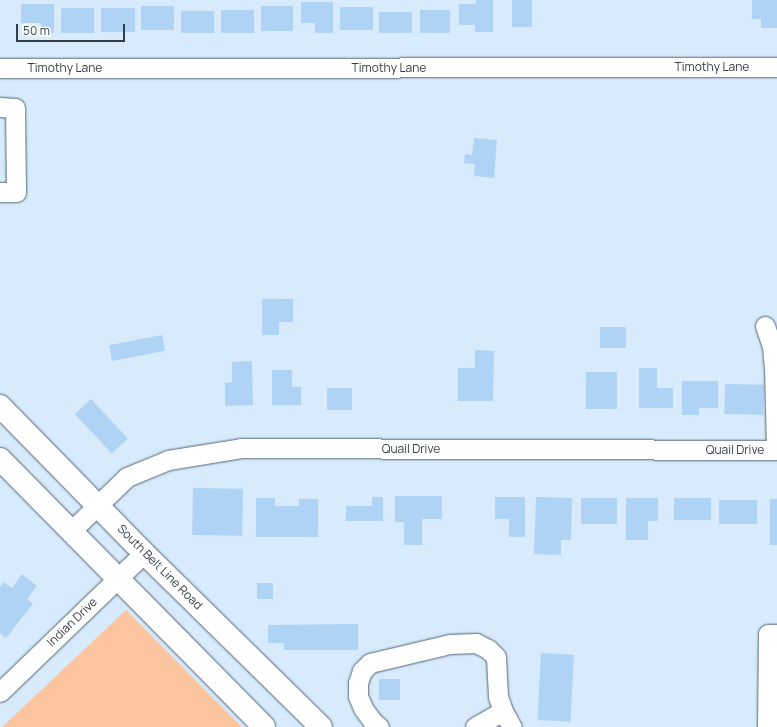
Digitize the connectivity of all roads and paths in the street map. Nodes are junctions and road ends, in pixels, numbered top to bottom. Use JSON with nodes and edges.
{"nodes":[{"id":1,"x":777,"y":67,"type":"edge"},
{"id":2,"x":0,"y":68,"type":"edge"},
{"id":3,"x":0,"y":107,"type":"edge"},
{"id":4,"x":0,"y":192,"type":"edge"},
{"id":5,"x":765,"y":326,"type":"dead end"},
{"id":6,"x":0,"y":406,"type":"edge"},
{"id":7,"x":776,"y":450,"type":"edge"},
{"id":8,"x":0,"y":459,"type":"edge"},
{"id":9,"x":98,"y":505,"type":"junction"},
{"id":10,"x":71,"y":531,"type":"junction"},
{"id":11,"x":144,"y":553,"type":"junction"},
{"id":12,"x":118,"y":578,"type":"junction"},
{"id":13,"x":777,"y":634,"type":"edge"},
{"id":14,"x":0,"y":692,"type":"edge"},
{"id":15,"x":507,"y":719,"type":"edge"},
{"id":16,"x":264,"y":727,"type":"edge"},
{"id":17,"x":321,"y":727,"type":"edge"},
{"id":18,"x":379,"y":727,"type":"edge"},
{"id":19,"x":475,"y":727,"type":"edge"},
{"id":20,"x":768,"y":727,"type":"edge"}],
"edges":[{"from":1,"to":2,"type":"street","name":"Timothy Lane"},
{"from":3,"to":4,"type":"street"},
{"from":5,"to":7,"type":"street"},
{"from":6,"to":9,"type":"main road","name":"South Belt Line Road"},
{"from":7,"to":9,"type":"street","name":"Quail Drive"},
{"from":8,"to":10,"type":"main road"},
{"from":9,"to":10,"type":"street","name":"Quail Drive"},
{"from":9,"to":11,"type":"main road","name":"South Belt Line Road"},
{"from":10,"to":12,"type":"main road"},
{"from":11,"to":12,"type":"street","name":"Indian Drive"},
{"from":11,"to":17,"type":"main road","name":"South Belt Line Road"},
{"from":12,"to":14,"type":"street","name":"Indian Drive"},
{"from":12,"to":16,"type":"main road"},
{"from":13,"to":20,"type":"street"},
{"from":15,"to":18,"type":"street"},
{"from":15,"to":19,"type":"street"}]}
